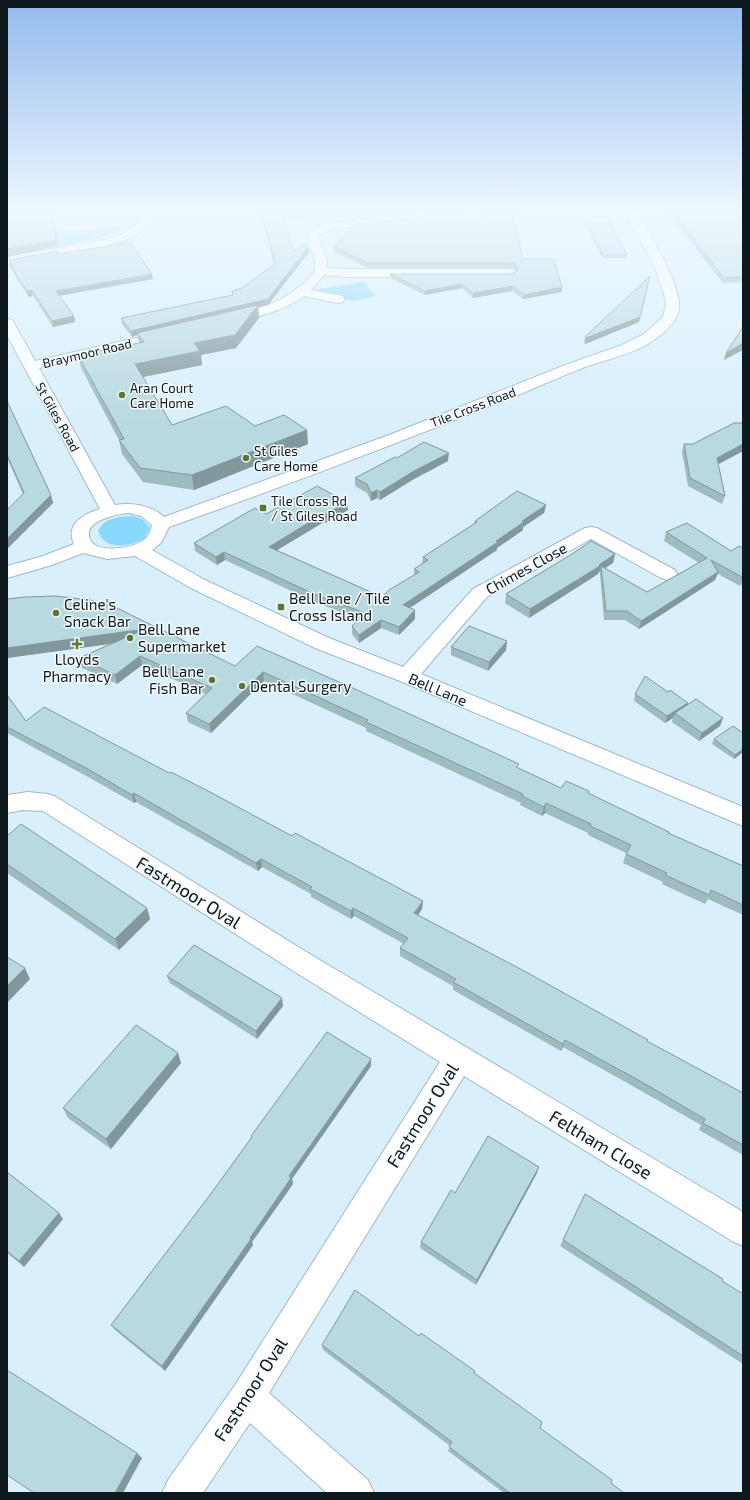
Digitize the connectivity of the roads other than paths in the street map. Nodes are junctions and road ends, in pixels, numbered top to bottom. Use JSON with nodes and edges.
{"nodes":[{"id":1,"x":311,"y":283,"type":"edge"},
{"id":2,"x":667,"y":283,"type":"edge"},
{"id":3,"x":303,"y":292,"type":"junction"},
{"id":4,"x":338,"y":299,"type":"dead end"},
{"id":5,"x":7,"y":323,"type":"edge"},
{"id":6,"x":215,"y":323,"type":"edge"},
{"id":7,"x":179,"y":332,"type":"edge"},
{"id":8,"x":30,"y":366,"type":"junction"},
{"id":9,"x":109,"y":510,"type":"junction"},
{"id":10,"x":161,"y":524,"type":"junction"},
{"id":11,"x":85,"y":546,"type":"junction"},
{"id":12,"x":138,"y":550,"type":"junction"},
{"id":13,"x":7,"y":572,"type":"edge"},
{"id":14,"x":668,"y":574,"type":"dead end"},
{"id":15,"x":407,"y":676,"type":"junction"},
{"id":16,"x":7,"y":804,"type":"edge"},
{"id":17,"x":743,"y":817,"type":"edge"},
{"id":18,"x":459,"y":1058,"type":"junction"},
{"id":19,"x":743,"y":1230,"type":"edge"},
{"id":20,"x":247,"y":1397,"type":"junction"},
{"id":21,"x":181,"y":1493,"type":"edge"},
{"id":22,"x":355,"y":1493,"type":"edge"}],
"edges":[{"from":1,"to":3,"type":"street"},
{"from":2,"to":10,"type":"street","name":"Tile Cross Road"},
{"from":3,"to":4,"type":"street"},
{"from":3,"to":6,"type":"street"},
{"from":5,"to":8,"type":"street","name":"St Giles Road"},
{"from":7,"to":8,"type":"street","name":"Braymoor Road"},
{"from":8,"to":9,"type":"street","name":"St Giles Road"},
{"from":9,"to":10,"type":"street"},
{"from":9,"to":11,"type":"street"},
{"from":10,"to":12,"type":"street"},
{"from":11,"to":12,"type":"street"},
{"from":11,"to":13,"type":"street"},
{"from":12,"to":15,"type":"street","name":"Bell Lane"},
{"from":14,"to":15,"type":"street","name":"Chimes Close"},
{"from":15,"to":17,"type":"street","name":"Bell Lane"},
{"from":16,"to":18,"type":"street","name":"Fastmoor Oval"},
{"from":18,"to":19,"type":"street","name":"Feltham Close"},
{"from":18,"to":20,"type":"street","name":"Fastmoor Oval"},
{"from":20,"to":21,"type":"street","name":"Fastmoor Oval"},
{"from":20,"to":22,"type":"street"}]}
